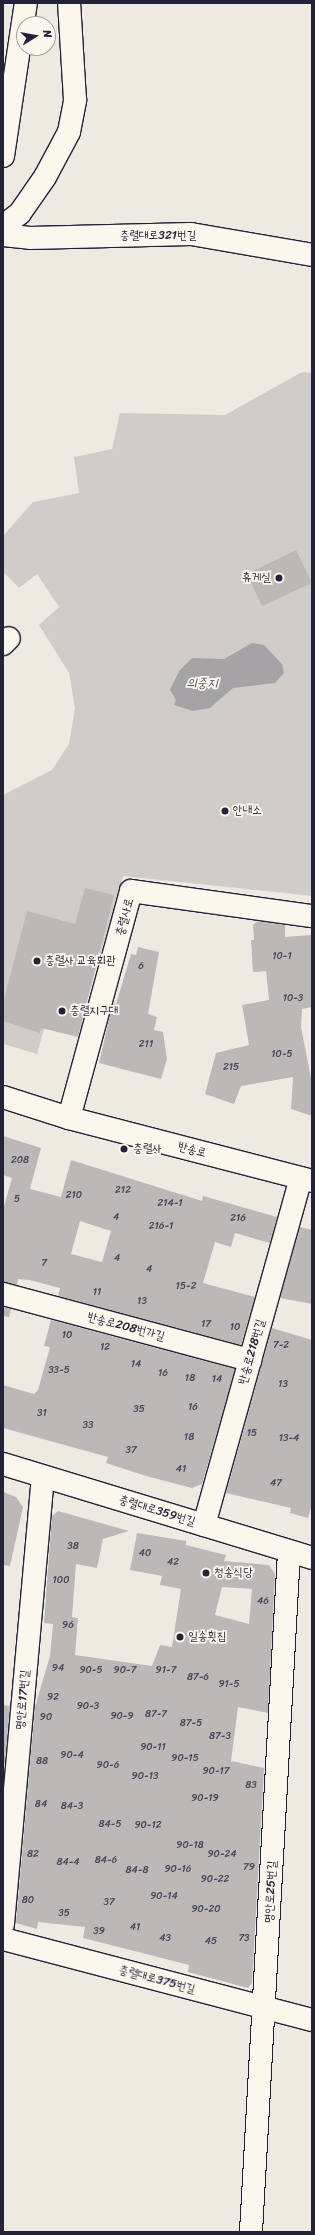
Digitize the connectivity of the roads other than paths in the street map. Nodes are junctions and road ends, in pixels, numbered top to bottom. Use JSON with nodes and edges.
{"nodes":[{"id":1,"x":26,"y":3,"type":"edge"},
{"id":2,"x":69,"y":3,"type":"edge"},
{"id":3,"x":3,"y":156,"type":"edge"},
{"id":4,"x":3,"y":226,"type":"edge"},
{"id":5,"x":3,"y":235,"type":"edge"},
{"id":6,"x":312,"y":255,"type":"edge"},
{"id":7,"x":312,"y":916,"type":"edge"},
{"id":8,"x":3,"y":1097,"type":"edge"},
{"id":9,"x":69,"y":1118,"type":"junction"},
{"id":10,"x":306,"y":1179,"type":"edge"},
{"id":11,"x":3,"y":1294,"type":"edge"},
{"id":12,"x":250,"y":1360,"type":"junction"},
{"id":13,"x":3,"y":1464,"type":"edge"},
{"id":14,"x":43,"y":1477,"type":"junction"},
{"id":15,"x":204,"y":1526,"type":"junction"},
{"id":16,"x":290,"y":1552,"type":"junction"},
{"id":17,"x":312,"y":1558,"type":"edge"},
{"id":18,"x":3,"y":1924,"type":"edge"},
{"id":19,"x":3,"y":1939,"type":"edge"},
{"id":20,"x":264,"y":2008,"type":"junction"},
{"id":21,"x":312,"y":2020,"type":"edge"},
{"id":22,"x":251,"y":2232,"type":"edge"}],
"edges":[{"from":1,"to":3,"type":"street"},
{"from":2,"to":4,"type":"street"},
{"from":5,"to":6,"type":"street","name":"충렬대로321번길"},
{"from":7,"to":9,"type":"street","name":"충렬사로"},
{"from":8,"to":9,"type":"street","name":"반송로"},
{"from":9,"to":10,"type":"street","name":"반송로"},
{"from":10,"to":12,"type":"street","name":"반송로218번길"},
{"from":11,"to":12,"type":"street","name":"반송로208번가길"},
{"from":12,"to":15,"type":"street","name":"반송로218번길"},
{"from":13,"to":14,"type":"street","name":"충렬대로359번길"},
{"from":14,"to":15,"type":"street","name":"충렬대로359번길"},
{"from":14,"to":18,"type":"street","name":"명안로17번길"},
{"from":15,"to":16,"type":"street","name":"충렬대로359번길"},
{"from":16,"to":17,"type":"street","name":"충렬대로359번길"},
{"from":16,"to":20,"type":"street","name":"명안로25번길"},
{"from":19,"to":20,"type":"street","name":"충렬대로375번길"},
{"from":20,"to":21,"type":"street","name":"충렬대로375번길"},
{"from":20,"to":22,"type":"street","name":"명안로25번길"}]}
